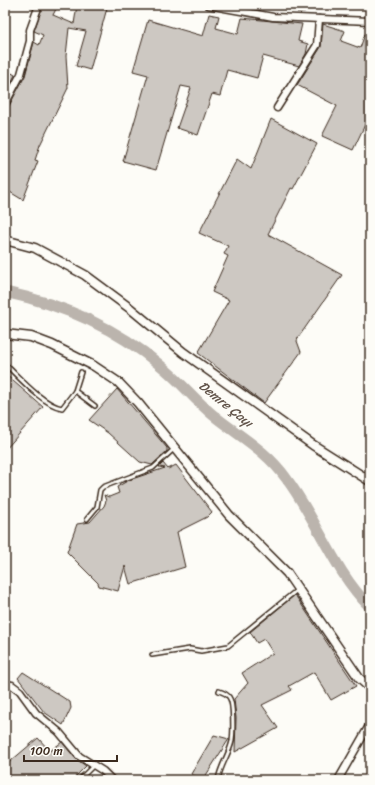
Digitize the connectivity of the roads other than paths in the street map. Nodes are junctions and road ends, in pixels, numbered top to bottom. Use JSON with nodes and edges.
{"nodes":[{"id":1,"x":39,"y":5,"type":"edge"},
{"id":2,"x":208,"y":5,"type":"edge"},
{"id":3,"x":319,"y":19,"type":"junction"},
{"id":4,"x":370,"y":21,"type":"edge"},
{"id":5,"x":5,"y":104,"type":"edge"},
{"id":6,"x":277,"y":108,"type":"dead end"},
{"id":7,"x":5,"y":240,"type":"edge"},
{"id":8,"x":5,"y":334,"type":"edge"},
{"id":9,"x":5,"y":364,"type":"edge"},
{"id":10,"x":81,"y":372,"type":"dead end"},
{"id":11,"x":75,"y":390,"type":"junction"},
{"id":12,"x":95,"y":406,"type":"dead end"},
{"id":13,"x":174,"y":448,"type":"junction"},
{"id":14,"x":370,"y":481,"type":"edge"},
{"id":15,"x":87,"y":519,"type":"dead end"},
{"id":16,"x":298,"y":589,"type":"junction"},
{"id":17,"x":152,"y":655,"type":"dead end"},
{"id":18,"x":5,"y":684,"type":"edge"},
{"id":19,"x":370,"y":688,"type":"edge"},
{"id":20,"x":218,"y":691,"type":"dead end"},
{"id":21,"x":370,"y":724,"type":"edge"},
{"id":22,"x":94,"y":765,"type":"junction"},
{"id":23,"x":79,"y":780,"type":"edge"},
{"id":24,"x":112,"y":780,"type":"edge"},
{"id":25,"x":218,"y":780,"type":"edge"},
{"id":26,"x":338,"y":780,"type":"edge"}],
"edges":[{"from":1,"to":5,"type":"street"},
{"from":2,"to":3,"type":"street"},
{"from":3,"to":4,"type":"street"},
{"from":3,"to":6,"type":"street"},
{"from":7,"to":14,"type":"street"},
{"from":8,"to":13,"type":"street"},
{"from":9,"to":11,"type":"lane"},
{"from":10,"to":11,"type":"lane"},
{"from":11,"to":12,"type":"lane"},
{"from":13,"to":15,"type":"lane"},
{"from":13,"to":16,"type":"street"},
{"from":16,"to":17,"type":"lane"},
{"from":16,"to":19,"type":"street"},
{"from":18,"to":22,"type":"street"},
{"from":20,"to":25,"type":"lane"},
{"from":21,"to":26,"type":"street"},
{"from":22,"to":23,"type":"lane"},
{"from":22,"to":24,"type":"street"}]}
